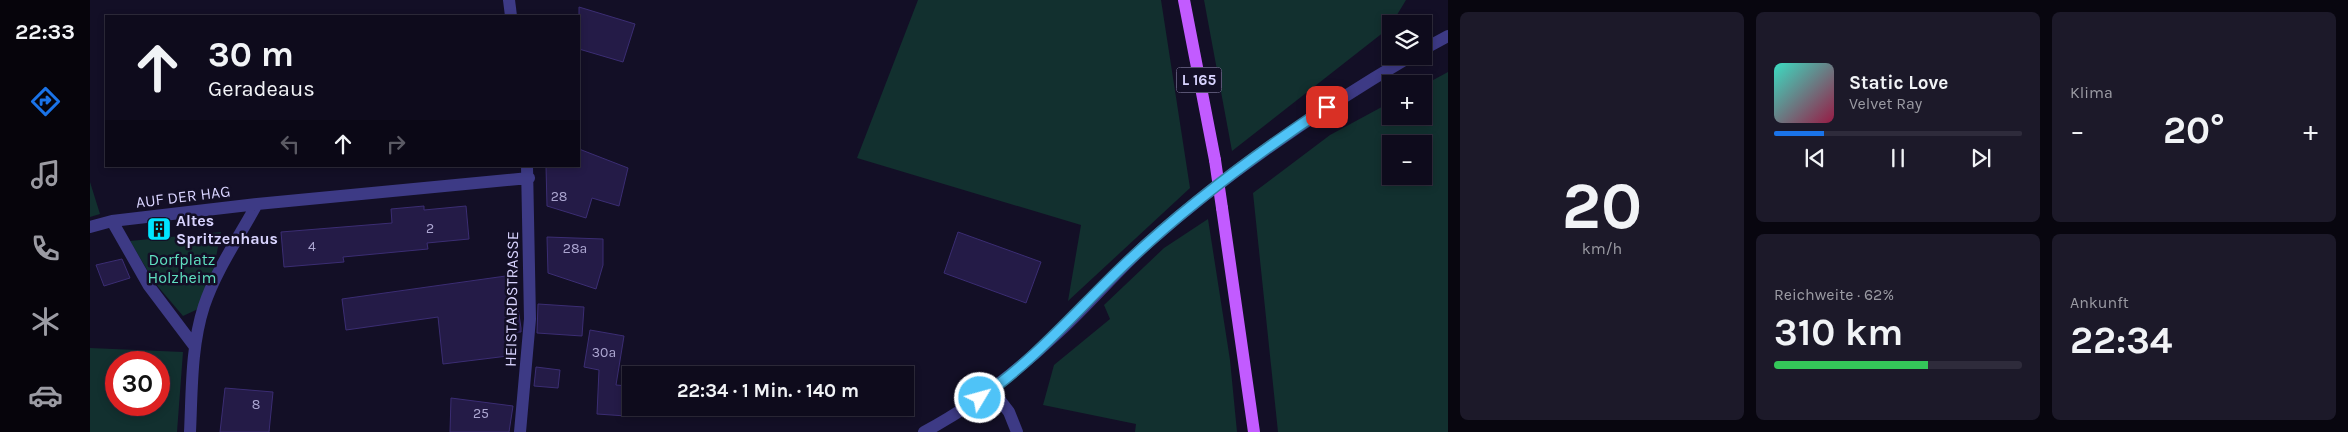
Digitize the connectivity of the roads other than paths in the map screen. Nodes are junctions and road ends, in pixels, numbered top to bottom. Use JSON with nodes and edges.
{"nodes":[{"id":1,"x":509,"y":0,"type":"edge"},
{"id":2,"x":1184,"y":0,"type":"edge"},
{"id":3,"x":510,"y":15,"type":"edge"},
{"id":4,"x":1448,"y":36,"type":"edge"},
{"id":5,"x":1432,"y":45,"type":"edge"},
{"id":6,"x":1396,"y":65,"type":"edge"},
{"id":7,"x":528,"y":172,"type":"edge"},
{"id":8,"x":258,"y":204,"type":"junction"},
{"id":9,"x":112,"y":221,"type":"junction"},
{"id":10,"x":90,"y":227,"type":"edge"},
{"id":11,"x":195,"y":347,"type":"junction"},
{"id":12,"x":992,"y":390,"type":"junction"},
{"id":13,"x":190,"y":432,"type":"edge"},
{"id":14,"x":520,"y":432,"type":"edge"},
{"id":15,"x":924,"y":432,"type":"edge"},
{"id":16,"x":1017,"y":432,"type":"edge"},
{"id":17,"x":1254,"y":432,"type":"edge"}],
"edges":[{"from":1,"to":3,"type":"street"},
{"from":2,"to":17,"type":"main road","number":"L 165","bridge":true},
{"from":4,"to":5,"type":"street"},
{"from":6,"to":12,"type":"street"},
{"from":7,"to":8,"type":"street","name":"AUF DER HAG"},
{"from":7,"to":14,"type":"street","name":"HEISTARDSTRASSE"},
{"from":8,"to":9,"type":"street","name":"AUF DER HAG"},
{"from":8,"to":11,"type":"street"},
{"from":9,"to":10,"type":"street","name":"AUF DER HAG"},
{"from":9,"to":11,"type":"street"},
{"from":11,"to":13,"type":"street"},
{"from":12,"to":15,"type":"street"},
{"from":12,"to":16,"type":"street"}]}
